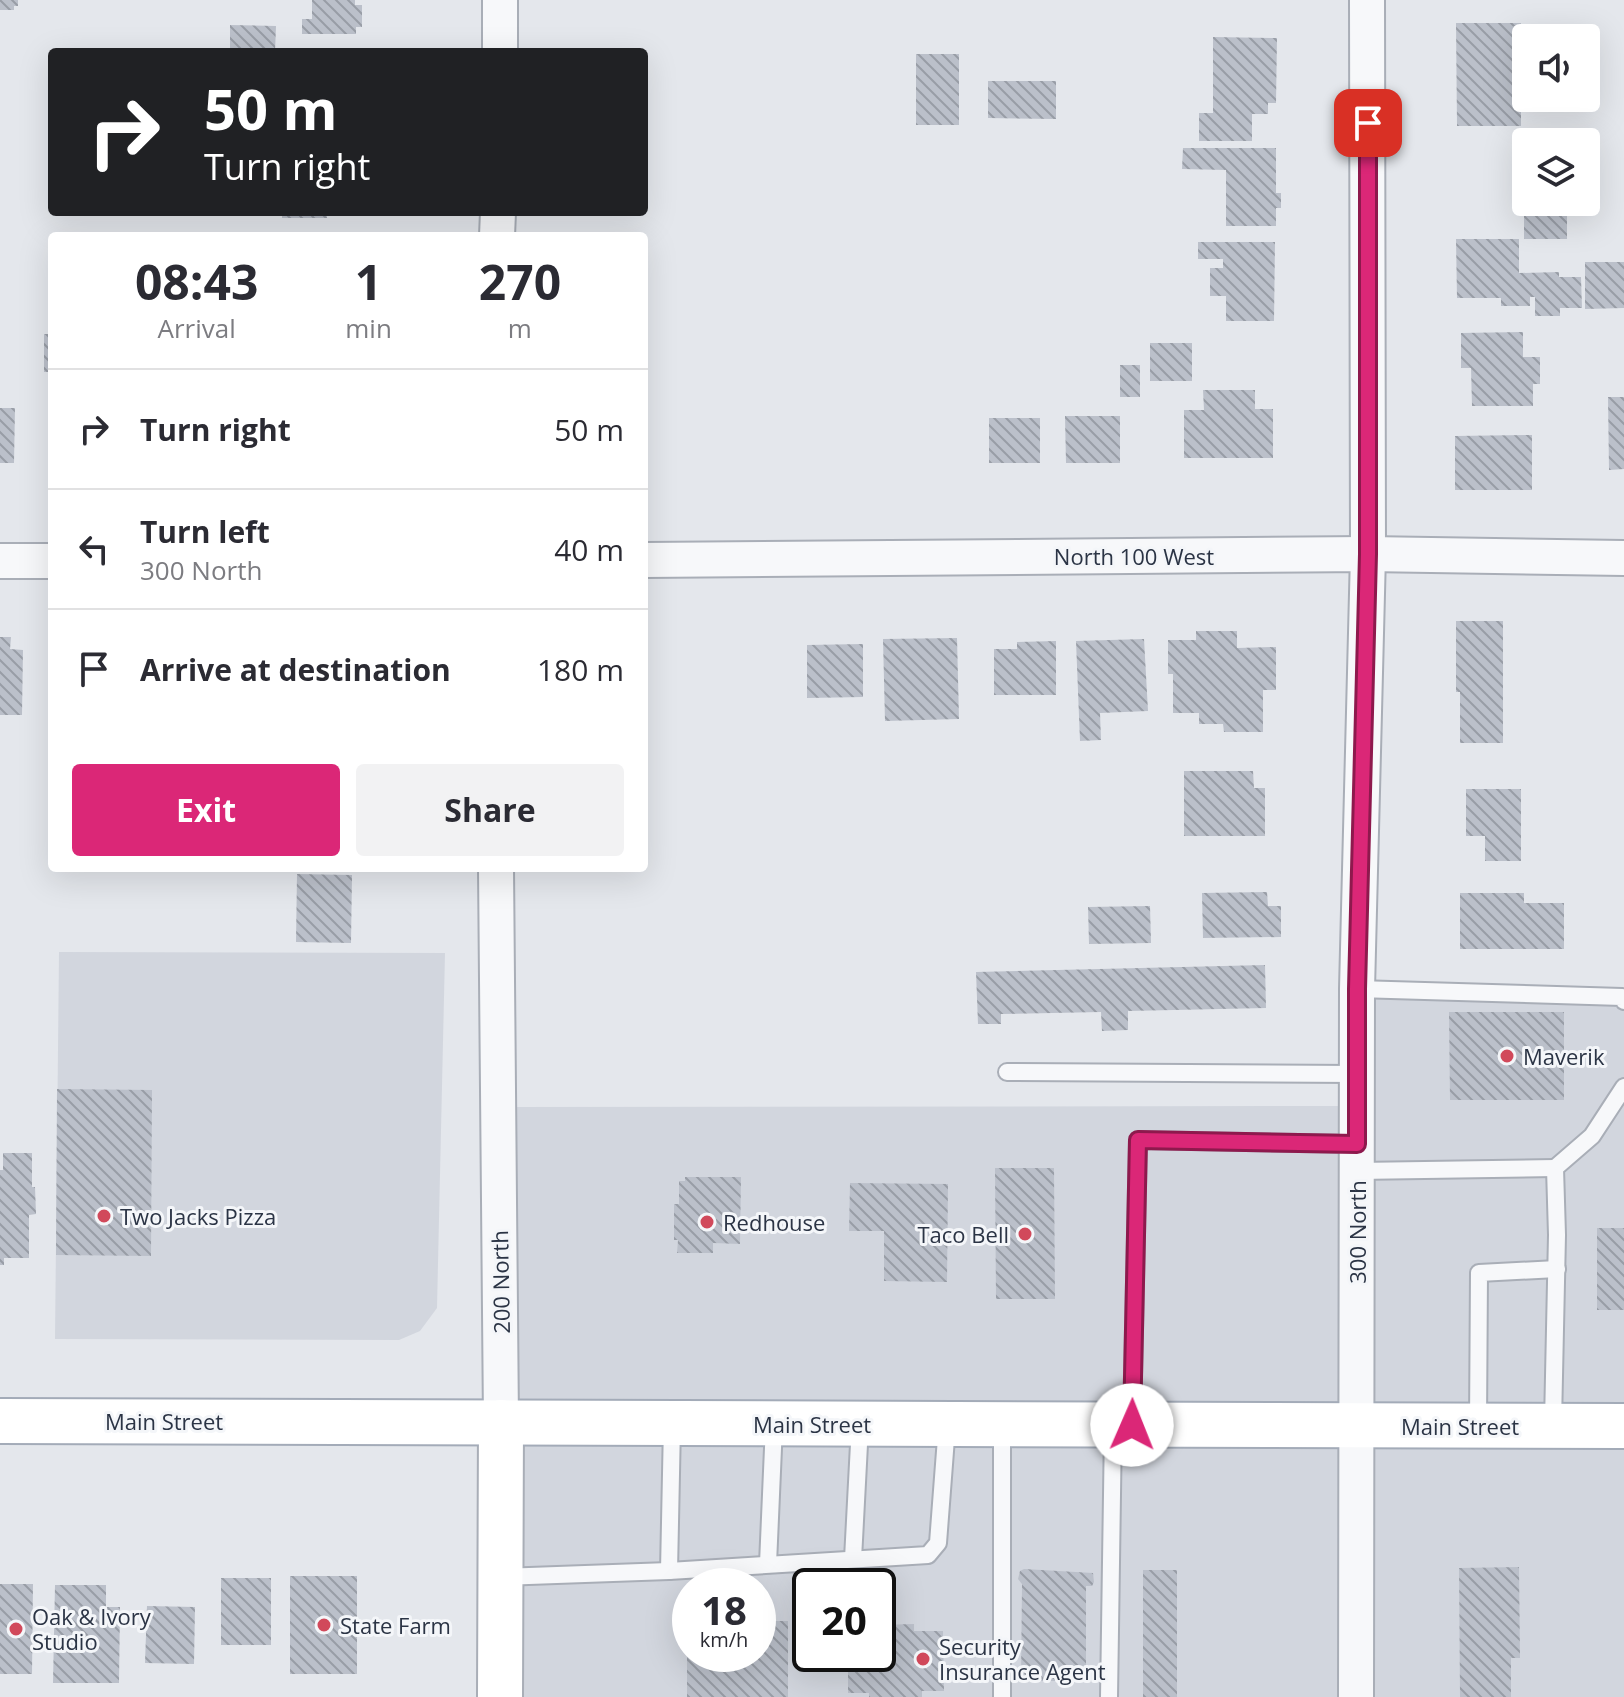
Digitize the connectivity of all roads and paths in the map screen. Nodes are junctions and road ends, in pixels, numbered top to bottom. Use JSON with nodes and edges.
{"nodes":[{"id":1,"x":500,"y":0,"type":"edge"},
{"id":2,"x":1367,"y":0,"type":"edge"},
{"id":3,"x":500,"y":48,"type":"edge"},
{"id":4,"x":1368,"y":554,"type":"junction"},
{"id":5,"x":1624,"y":558,"type":"edge"},
{"id":6,"x":648,"y":560,"type":"edge"},
{"id":7,"x":0,"y":561,"type":"edge"},
{"id":8,"x":48,"y":561,"type":"edge"},
{"id":9,"x":496,"y":872,"type":"edge"},
{"id":10,"x":1357,"y":989,"type":"junction"},
{"id":11,"x":1624,"y":1001,"type":"edge"},
{"id":12,"x":1007,"y":1072,"type":"dead end"},
{"id":13,"x":1357,"y":1074,"type":"junction"},
{"id":14,"x":1624,"y":1087,"type":"edge"},
{"id":15,"x":1357,"y":1158,"type":"junction"},
{"id":16,"x":1555,"y":1168,"type":"junction"},
{"id":17,"x":1557,"y":1269,"type":"junction"},
{"id":18,"x":0,"y":1421,"type":"edge"},
{"id":19,"x":501,"y":1422,"type":"junction"},
{"id":20,"x":672,"y":1423,"type":"junction"},
{"id":21,"x":774,"y":1424,"type":"junction"},
{"id":22,"x":860,"y":1424,"type":"junction"},
{"id":23,"x":947,"y":1424,"type":"junction"},
{"id":24,"x":1002,"y":1424,"type":"junction"},
{"id":25,"x":1123,"y":1424,"type":"junction"},
{"id":26,"x":1357,"y":1425,"type":"junction"},
{"id":27,"x":1478,"y":1426,"type":"junction"},
{"id":28,"x":1553,"y":1426,"type":"junction"},
{"id":29,"x":1624,"y":1426,"type":"edge"},
{"id":30,"x":853,"y":1559,"type":"junction"},
{"id":31,"x":768,"y":1564,"type":"junction"},
{"id":32,"x":669,"y":1571,"type":"junction"},
{"id":33,"x":501,"y":1577,"type":"junction"},
{"id":34,"x":500,"y":1697,"type":"edge"},
{"id":35,"x":1002,"y":1697,"type":"edge"},
{"id":36,"x":1109,"y":1697,"type":"edge"},
{"id":37,"x":1356,"y":1697,"type":"edge"}],
"edges":[{"from":1,"to":3,"type":"street"},
{"from":2,"to":4,"type":"street","name":"300 North"},
{"from":4,"to":5,"type":"street","name":"North 100 West"},
{"from":4,"to":6,"type":"street","name":"North 100 West"},
{"from":4,"to":10,"type":"street","name":"300 North"},
{"from":7,"to":8,"type":"street"},
{"from":9,"to":19,"type":"street","name":"200 North"},
{"from":10,"to":11,"type":"lane"},
{"from":10,"to":13,"type":"street","name":"300 North"},
{"from":12,"to":13,"type":"lane"},
{"from":13,"to":15,"type":"street","name":"300 North"},
{"from":14,"to":16,"type":"lane"},
{"from":15,"to":16,"type":"lane"},
{"from":15,"to":25,"type":"lane"},
{"from":15,"to":26,"type":"street","name":"300 North"},
{"from":16,"to":17,"type":"lane"},
{"from":17,"to":27,"type":"lane"},
{"from":17,"to":28,"type":"lane"},
{"from":18,"to":19,"type":"main road","name":"Main Street"},
{"from":19,"to":20,"type":"main road","name":"Main Street"},
{"from":19,"to":33,"type":"main road","name":"200 North"},
{"from":20,"to":21,"type":"main road","name":"Main Street"},
{"from":20,"to":32,"type":"lane"},
{"from":21,"to":22,"type":"main road","name":"Main Street"},
{"from":21,"to":31,"type":"lane"},
{"from":22,"to":23,"type":"main road","name":"Main Street"},
{"from":22,"to":30,"type":"lane"},
{"from":23,"to":24,"type":"main road","name":"Main Street"},
{"from":23,"to":30,"type":"lane"},
{"from":24,"to":25,"type":"main road","name":"Main Street"},
{"from":24,"to":35,"type":"lane"},
{"from":25,"to":26,"type":"main road","name":"Main Street"},
{"from":25,"to":36,"type":"lane"},
{"from":26,"to":27,"type":"main road","name":"Main Street"},
{"from":26,"to":37,"type":"street","name":"300 North"},
{"from":27,"to":28,"type":"main road","name":"Main Street"},
{"from":28,"to":29,"type":"main road","name":"Main Street"},
{"from":30,"to":31,"type":"lane"},
{"from":31,"to":32,"type":"lane"},
{"from":32,"to":33,"type":"lane"},
{"from":33,"to":34,"type":"main road","name":"200 North"}]}
